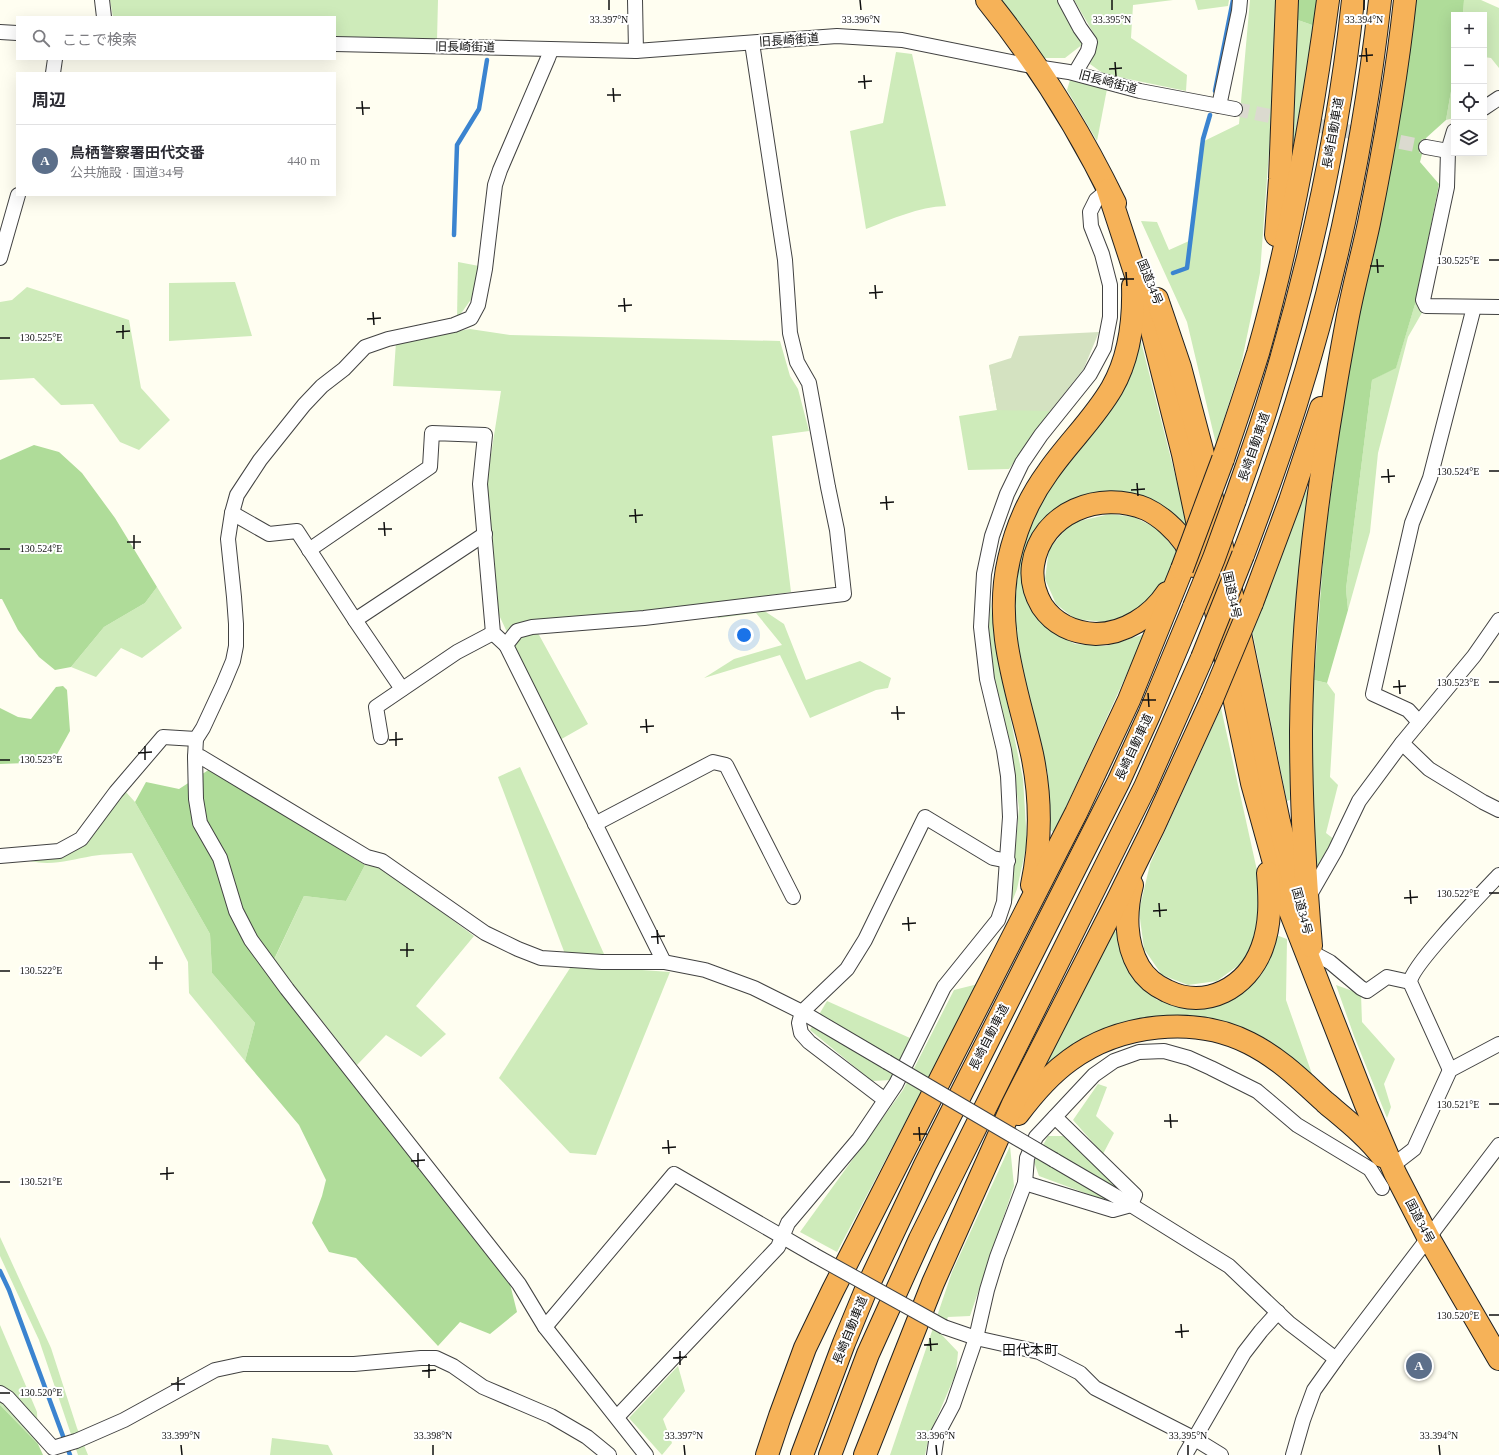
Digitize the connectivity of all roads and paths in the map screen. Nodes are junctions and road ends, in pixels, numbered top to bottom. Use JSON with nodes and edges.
{"nodes":[{"id":1,"x":102,"y":0,"type":"edge"},
{"id":2,"x":635,"y":0,"type":"edge"},
{"id":3,"x":987,"y":0,"type":"edge"},
{"id":4,"x":1065,"y":0,"type":"edge"},
{"id":5,"x":1240,"y":0,"type":"edge"},
{"id":6,"x":1287,"y":0,"type":"edge"},
{"id":7,"x":1328,"y":0,"type":"edge"},
{"id":8,"x":1353,"y":0,"type":"edge"},
{"id":9,"x":1380,"y":0,"type":"edge"},
{"id":10,"x":1405,"y":0,"type":"edge"},
{"id":11,"x":104,"y":16,"type":"edge"},
{"id":12,"x":0,"y":32,"type":"edge"},
{"id":13,"x":16,"y":33,"type":"edge"},
{"id":14,"x":752,"y":43,"type":"junction"},
{"id":15,"x":336,"y":44,"type":"edge"},
{"id":16,"x":551,"y":50,"type":"junction"},
{"id":17,"x":636,"y":51,"type":"junction"},
{"id":18,"x":55,"y":60,"type":"edge"},
{"id":19,"x":1036,"y":67,"type":"junction"},
{"id":20,"x":52,"y":72,"type":"edge"},
{"id":21,"x":1075,"y":73,"type":"junction"},
{"id":22,"x":1499,"y":98,"type":"edge"},
{"id":23,"x":1219,"y":106,"type":"junction"},
{"id":24,"x":1487,"y":106,"type":"edge"},
{"id":25,"x":1235,"y":109,"type":"tunnel mouth"},
{"id":26,"x":1451,"y":141,"type":"edge"},
{"id":27,"x":1426,"y":147,"type":"tunnel mouth"},
{"id":28,"x":1448,"y":151,"type":"junction"},
{"id":29,"x":1108,"y":190,"type":"junction"},
{"id":30,"x":18,"y":196,"type":"edge"},
{"id":31,"x":1127,"y":245,"type":"junction"},
{"id":32,"x":0,"y":258,"type":"edge"},
{"id":33,"x":1474,"y":307,"type":"junction"},
{"id":34,"x":1499,"y":308,"type":"edge"},
{"id":35,"x":1347,"y":320,"type":"junction"},
{"id":36,"x":1258,"y":353,"type":"junction"},
{"id":37,"x":232,"y":513,"type":"junction"},
{"id":38,"x":484,"y":534,"type":"junction"},
{"id":39,"x":310,"y":550,"type":"junction"},
{"id":40,"x":1182,"y":570,"type":"junction"},
{"id":41,"x":355,"y":620,"type":"junction"},
{"id":42,"x":1499,"y":620,"type":"edge"},
{"id":43,"x":493,"y":633,"type":"junction"},
{"id":44,"x":506,"y":645,"type":"junction"},
{"id":45,"x":402,"y":689,"type":"junction"},
{"id":46,"x":1232,"y":691,"type":"junction"},
{"id":47,"x":1419,"y":722,"type":"junction"},
{"id":48,"x":381,"y":737,"type":"dead end"},
{"id":49,"x":196,"y":739,"type":"junction"},
{"id":50,"x":1402,"y":743,"type":"junction"},
{"id":51,"x":195,"y":757,"type":"junction"},
{"id":52,"x":1252,"y":783,"type":"junction"},
{"id":53,"x":1499,"y":810,"type":"edge"},
{"id":54,"x":595,"y":824,"type":"junction"},
{"id":55,"x":1153,"y":828,"type":"junction"},
{"id":56,"x":0,"y":856,"type":"edge"},
{"id":57,"x":1008,"y":861,"type":"junction"},
{"id":58,"x":1499,"y":875,"type":"edge"},
{"id":59,"x":793,"y":897,"type":"dead end"},
{"id":60,"x":1307,"y":901,"type":"junction"},
{"id":61,"x":1019,"y":926,"type":"junction"},
{"id":62,"x":1312,"y":950,"type":"junction"},
{"id":63,"x":664,"y":962,"type":"junction"},
{"id":64,"x":1410,"y":982,"type":"junction"},
{"id":65,"x":1328,"y":1008,"type":"junction"},
{"id":66,"x":802,"y":1012,"type":"junction"},
{"id":67,"x":1499,"y":1044,"type":"edge"},
{"id":68,"x":1450,"y":1070,"type":"junction"},
{"id":69,"x":886,"y":1100,"type":"junction"},
{"id":70,"x":1055,"y":1118,"type":"junction"},
{"id":71,"x":1499,"y":1145,"type":"edge"},
{"id":72,"x":982,"y":1174,"type":"junction"},
{"id":73,"x":1390,"y":1176,"type":"junction"},
{"id":74,"x":1025,"y":1183,"type":"junction"},
{"id":75,"x":1131,"y":1205,"type":"junction"},
{"id":76,"x":783,"y":1236,"type":"junction"},
{"id":77,"x":1428,"y":1237,"type":"junction"},
{"id":78,"x":1278,"y":1312,"type":"junction"},
{"id":79,"x":545,"y":1327,"type":"junction"},
{"id":80,"x":976,"y":1338,"type":"junction"},
{"id":81,"x":1336,"y":1359,"type":"junction"},
{"id":82,"x":1499,"y":1359,"type":"edge"},
{"id":83,"x":0,"y":1393,"type":"edge"},
{"id":84,"x":617,"y":1417,"type":"junction"},
{"id":85,"x":1195,"y":1439,"type":"junction"},
{"id":86,"x":609,"y":1455,"type":"edge"},
{"id":87,"x":646,"y":1455,"type":"edge"},
{"id":88,"x":767,"y":1455,"type":"edge"},
{"id":89,"x":802,"y":1455,"type":"edge"},
{"id":90,"x":830,"y":1455,"type":"edge"},
{"id":91,"x":864,"y":1455,"type":"edge"},
{"id":92,"x":934,"y":1455,"type":"edge"},
{"id":93,"x":1185,"y":1455,"type":"edge"},
{"id":94,"x":1221,"y":1455,"type":"edge"},
{"id":95,"x":1293,"y":1455,"type":"edge"}],
"edges":[{"from":1,"to":11,"type":"street"},
{"from":2,"to":17,"type":"street"},
{"from":3,"to":19,"type":"highway","name":"国道34号"},
{"from":4,"to":21,"type":"street"},
{"from":5,"to":23,"type":"street"},
{"from":6,"to":36,"type":"highway"},
{"from":7,"to":36,"type":"highway"},
{"from":8,"to":89,"type":"highway","name":"長崎自動車道","bridge":true},
{"from":9,"to":90,"type":"highway","bridge":true},
{"from":10,"to":35,"type":"highway"},
{"from":12,"to":13,"type":"street"},
{"from":14,"to":17,"type":"street","name":"旧長崎街道"},
{"from":14,"to":19,"type":"street","name":"旧長崎街道"},
{"from":14,"to":44,"type":"street"},
{"from":15,"to":16,"type":"street","name":"旧長崎街道"},
{"from":16,"to":17,"type":"street","name":"旧長崎街道"},
{"from":16,"to":37,"type":"street"},
{"from":18,"to":20,"type":"street"},
{"from":19,"to":21,"type":"street","name":"旧長崎街道"},
{"from":19,"to":29,"type":"highway","name":"国道34号"},
{"from":21,"to":23,"type":"street","name":"旧長崎街道"},
{"from":22,"to":24,"type":"street"},
{"from":23,"to":25,"type":"street","name":"旧長崎街道"},
{"from":26,"to":28,"type":"street"},
{"from":27,"to":28,"type":"street"},
{"from":28,"to":33,"type":"street"},
{"from":29,"to":31,"type":"highway","name":"国道34号"},
{"from":29,"to":57,"type":"street"},
{"from":29,"to":62,"type":"highway","name":"国道34号"},
{"from":30,"to":32,"type":"street"},
{"from":31,"to":46,"type":"highway","name":"国道34号"},
{"from":31,"to":61,"type":"highway"},
{"from":33,"to":34,"type":"street"},
{"from":33,"to":47,"type":"street"},
{"from":35,"to":55,"type":"highway","bridge":true},
{"from":35,"to":60,"type":"highway"},
{"from":36,"to":40,"type":"highway","bridge":true},
{"from":37,"to":39,"type":"street"},
{"from":37,"to":49,"type":"street"},
{"from":38,"to":39,"type":"street"},
{"from":38,"to":41,"type":"street"},
{"from":38,"to":43,"type":"street"},
{"from":39,"to":41,"type":"street"},
{"from":40,"to":46,"type":"highway"},
{"from":40,"to":61,"type":"highway"},
{"from":41,"to":45,"type":"street"},
{"from":42,"to":47,"type":"street"},
{"from":43,"to":44,"type":"street"},
{"from":43,"to":45,"type":"street"},
{"from":44,"to":54,"type":"street"},
{"from":45,"to":48,"type":"street"},
{"from":46,"to":52,"type":"highway","name":"国道34号"},
{"from":47,"to":50,"type":"street"},
{"from":49,"to":51,"type":"street"},
{"from":49,"to":56,"type":"street"},
{"from":50,"to":53,"type":"street"},
{"from":50,"to":60,"type":"street"},
{"from":51,"to":63,"type":"street"},
{"from":51,"to":79,"type":"street"},
{"from":52,"to":55,"type":"highway"},
{"from":52,"to":65,"type":"highway","name":"国道34号"},
{"from":54,"to":59,"type":"street"},
{"from":54,"to":63,"type":"street"},
{"from":55,"to":72,"type":"highway"},
{"from":57,"to":66,"type":"street"},
{"from":57,"to":69,"type":"street"},
{"from":58,"to":64,"type":"street"},
{"from":60,"to":62,"type":"highway"},
{"from":61,"to":88,"type":"highway"},
{"from":62,"to":64,"type":"street"},
{"from":62,"to":65,"type":"highway","name":"国道34号"},
{"from":63,"to":66,"type":"street"},
{"from":64,"to":68,"type":"street"},
{"from":65,"to":73,"type":"highway","name":"国道34号"},
{"from":66,"to":69,"type":"street"},
{"from":66,"to":75,"type":"street","bridge":true},
{"from":67,"to":68,"type":"street"},
{"from":68,"to":73,"type":"street"},
{"from":69,"to":76,"type":"street"},
{"from":70,"to":73,"type":"street"},
{"from":70,"to":74,"type":"street"},
{"from":70,"to":75,"type":"street"},
{"from":71,"to":77,"type":"street"},
{"from":72,"to":73,"type":"highway"},
{"from":72,"to":91,"type":"highway"},
{"from":73,"to":77,"type":"highway","name":"国道34号"},
{"from":74,"to":75,"type":"street"},
{"from":74,"to":80,"type":"street"},
{"from":75,"to":78,"type":"street"},
{"from":76,"to":79,"type":"street"},
{"from":76,"to":80,"type":"street","bridge":true},
{"from":76,"to":84,"type":"street"},
{"from":77,"to":81,"type":"street"},
{"from":77,"to":82,"type":"highway","name":"国道34号"},
{"from":78,"to":81,"type":"street"},
{"from":78,"to":85,"type":"street"},
{"from":79,"to":84,"type":"street"},
{"from":80,"to":85,"type":"street"},
{"from":80,"to":92,"type":"street"},
{"from":81,"to":95,"type":"street"},
{"from":83,"to":86,"type":"street"},
{"from":84,"to":87,"type":"street"},
{"from":85,"to":93,"type":"street"},
{"from":85,"to":94,"type":"street"}]}
